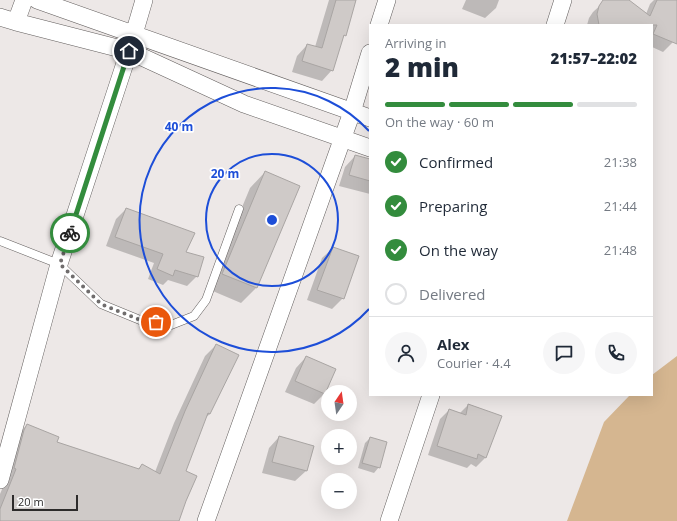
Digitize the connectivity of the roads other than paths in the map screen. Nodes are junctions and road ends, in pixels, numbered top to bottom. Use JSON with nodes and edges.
{"nodes":[{"id":1,"x":24,"y":0,"type":"edge"},
{"id":2,"x":37,"y":0,"type":"edge"},
{"id":3,"x":144,"y":0,"type":"edge"},
{"id":4,"x":386,"y":0,"type":"edge"},
{"id":5,"x":563,"y":0,"type":"edge"},
{"id":6,"x":0,"y":17,"type":"edge"},
{"id":7,"x":16,"y":22,"type":"junction"},
{"id":8,"x":379,"y":24,"type":"edge"},
{"id":9,"x":555,"y":24,"type":"edge"},
{"id":10,"x":133,"y":34,"type":"junction"},
{"id":11,"x":129,"y":51,"type":"junction"},
{"id":12,"x":369,"y":56,"type":"edge"},
{"id":13,"x":254,"y":77,"type":"junction"},
{"id":14,"x":244,"y":104,"type":"junction"},
{"id":15,"x":352,"y":112,"type":"junction"},
{"id":16,"x":369,"y":118,"type":"edge"},
{"id":17,"x":342,"y":139,"type":"junction"},
{"id":18,"x":369,"y":148,"type":"edge"},
{"id":19,"x":238,"y":208,"type":"dead end"},
{"id":20,"x":0,"y":241,"type":"edge"},
{"id":21,"x":60,"y":264,"type":"junction"},
{"id":22,"x":431,"y":396,"type":"edge"},
{"id":23,"x":0,"y":480,"type":"edge"},
{"id":24,"x":206,"y":521,"type":"edge"},
{"id":25,"x":389,"y":521,"type":"edge"}],
"edges":[{"from":1,"to":7,"type":"street"},
{"from":2,"to":10,"type":"street"},
{"from":3,"to":10,"type":"street"},
{"from":4,"to":8,"type":"street"},
{"from":5,"to":9,"type":"street"},
{"from":6,"to":7,"type":"street"},
{"from":7,"to":11,"type":"street"},
{"from":10,"to":11,"type":"street"},
{"from":10,"to":13,"type":"street"},
{"from":11,"to":14,"type":"street"},
{"from":11,"to":21,"type":"street"},
{"from":12,"to":15,"type":"street"},
{"from":13,"to":14,"type":"street"},
{"from":13,"to":15,"type":"street"},
{"from":14,"to":17,"type":"street"},
{"from":15,"to":16,"type":"street"},
{"from":15,"to":17,"type":"street"},
{"from":17,"to":18,"type":"street"},
{"from":17,"to":24,"type":"street"},
{"from":19,"to":21,"type":"lane"},
{"from":20,"to":21,"type":"lane"},
{"from":21,"to":23,"type":"street"},
{"from":22,"to":25,"type":"street"}]}
